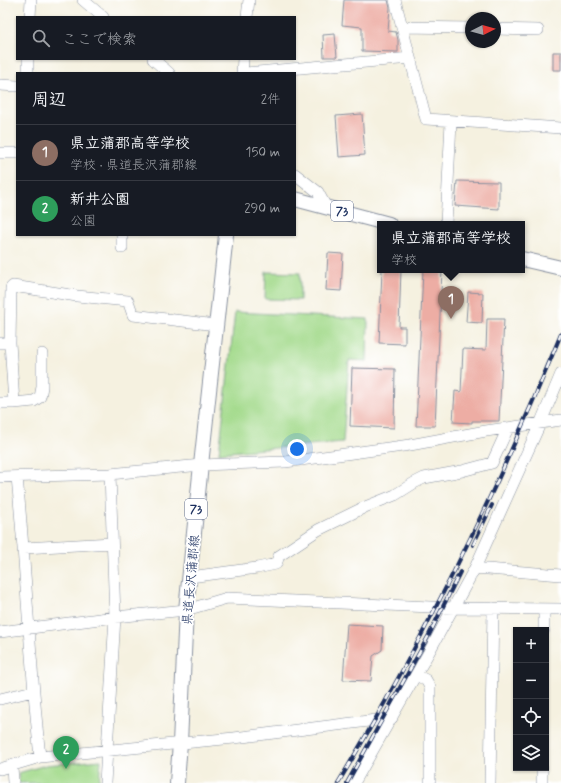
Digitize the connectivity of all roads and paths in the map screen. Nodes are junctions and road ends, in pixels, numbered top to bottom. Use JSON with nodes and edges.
{"nodes":[{"id":1,"x":31,"y":0,"type":"edge"},
{"id":2,"x":83,"y":0,"type":"edge"},
{"id":3,"x":249,"y":0,"type":"edge"},
{"id":4,"x":395,"y":0,"type":"edge"},
{"id":5,"x":30,"y":16,"type":"edge"},
{"id":6,"x":102,"y":16,"type":"edge"},
{"id":7,"x":247,"y":16,"type":"edge"},
{"id":8,"x":402,"y":26,"type":"junction"},
{"id":9,"x":465,"y":28,"type":"edge"},
{"id":10,"x":501,"y":29,"type":"edge"},
{"id":11,"x":538,"y":30,"type":"dead end"},
{"id":12,"x":410,"y":58,"type":"junction"},
{"id":13,"x":28,"y":60,"type":"edge"},
{"id":14,"x":154,"y":60,"type":"edge"},
{"id":15,"x":243,"y":60,"type":"edge"},
{"id":16,"x":28,"y":72,"type":"edge"},
{"id":17,"x":168,"y":72,"type":"edge"},
{"id":18,"x":242,"y":72,"type":"edge"},
{"id":19,"x":257,"y":72,"type":"edge"},
{"id":20,"x":0,"y":85,"type":"edge"},
{"id":21,"x":16,"y":86,"type":"edge"},
{"id":22,"x":451,"y":122,"type":"junction"},
{"id":23,"x":561,"y":128,"type":"edge"},
{"id":24,"x":0,"y":153,"type":"edge"},
{"id":25,"x":16,"y":153,"type":"edge"},
{"id":26,"x":296,"y":175,"type":"edge"},
{"id":27,"x":296,"y":199,"type":"edge"},
{"id":28,"x":326,"y":207,"type":"junction"},
{"id":29,"x":378,"y":221,"type":"edge"},
{"id":30,"x":446,"y":221,"type":"edge"},
{"id":31,"x":122,"y":236,"type":"edge"},
{"id":32,"x":226,"y":236,"type":"edge"},
{"id":33,"x":122,"y":248,"type":"dead end"},
{"id":34,"x":525,"y":259,"type":"edge"},
{"id":35,"x":561,"y":268,"type":"edge"},
{"id":36,"x":216,"y":325,"type":"junction"},
{"id":37,"x":5,"y":343,"type":"edge"},
{"id":38,"x":42,"y":354,"type":"dead end"},
{"id":39,"x":561,"y":374,"type":"edge"},
{"id":40,"x":0,"y":403,"type":"edge"},
{"id":41,"x":14,"y":403,"type":"junction"},
{"id":42,"x":561,"y":420,"type":"edge"},
{"id":43,"x":540,"y":424,"type":"junction"},
{"id":44,"x":508,"y":428,"type":"junction"},
{"id":45,"x":200,"y":465,"type":"junction"},
{"id":46,"x":110,"y":474,"type":"junction"},
{"id":47,"x":0,"y":477,"type":"edge"},
{"id":48,"x":16,"y":477,"type":"junction"},
{"id":49,"x":112,"y":543,"type":"junction"},
{"id":50,"x":24,"y":548,"type":"junction"},
{"id":51,"x":475,"y":568,"type":"junction"},
{"id":52,"x":561,"y":575,"type":"edge"},
{"id":53,"x":190,"y":578,"type":"junction"},
{"id":54,"x":454,"y":608,"type":"junction"},
{"id":55,"x":493,"y":608,"type":"junction"},
{"id":56,"x":544,"y":609,"type":"junction"},
{"id":57,"x":561,"y":609,"type":"edge"},
{"id":58,"x":186,"y":610,"type":"junction"},
{"id":59,"x":115,"y":617,"type":"junction"},
{"id":60,"x":544,"y":627,"type":"edge"},
{"id":61,"x":29,"y":629,"type":"junction"},
{"id":62,"x":0,"y":632,"type":"edge"},
{"id":63,"x":416,"y":675,"type":"junction"},
{"id":64,"x":33,"y":692,"type":"junction"},
{"id":65,"x":0,"y":699,"type":"edge"},
{"id":66,"x":392,"y":718,"type":"junction"},
{"id":67,"x":180,"y":743,"type":"junction"},
{"id":68,"x":106,"y":751,"type":"junction"},
{"id":69,"x":40,"y":757,"type":"junction"},
{"id":70,"x":12,"y":766,"type":"junction"},
{"id":71,"x":0,"y":769,"type":"edge"},
{"id":72,"x":542,"y":771,"type":"edge"},
{"id":73,"x":13,"y":783,"type":"edge"},
{"id":74,"x":105,"y":783,"type":"edge"},
{"id":75,"x":177,"y":783,"type":"edge"},
{"id":76,"x":354,"y":783,"type":"edge"},
{"id":77,"x":430,"y":783,"type":"edge"},
{"id":78,"x":490,"y":783,"type":"edge"},
{"id":79,"x":542,"y":783,"type":"edge"}],
"edges":[{"from":1,"to":5,"type":"street"},
{"from":2,"to":6,"type":"street"},
{"from":3,"to":7,"type":"street"},
{"from":4,"to":8,"type":"street"},
{"from":8,"to":9,"type":"street"},
{"from":8,"to":12,"type":"street"},
{"from":10,"to":11,"type":"street"},
{"from":12,"to":19,"type":"street"},
{"from":12,"to":22,"type":"street"},
{"from":13,"to":16,"type":"street"},
{"from":14,"to":17,"type":"street"},
{"from":15,"to":18,"type":"street"},
{"from":20,"to":21,"type":"street"},
{"from":22,"to":23,"type":"street"},
{"from":22,"to":30,"type":"street"},
{"from":24,"to":25,"type":"street"},
{"from":26,"to":28,"type":"street"},
{"from":27,"to":28,"type":"main road","number":"73"},
{"from":28,"to":29,"type":"main road","number":"73"},
{"from":31,"to":33,"type":"street"},
{"from":32,"to":36,"type":"main road","name":"県道長沢蒲郡線","number":"73"},
{"from":34,"to":35,"type":"main road"},
{"from":36,"to":37,"type":"street"},
{"from":36,"to":45,"type":"main road","name":"県道長沢蒲郡線","number":"73"},
{"from":37,"to":41,"type":"street"},
{"from":38,"to":41,"type":"street"},
{"from":39,"to":43,"type":"street"},
{"from":40,"to":41,"type":"street"},
{"from":42,"to":43,"type":"street"},
{"from":43,"to":44,"type":"street"},
{"from":43,"to":51,"type":"street"},
{"from":44,"to":45,"type":"street"},
{"from":44,"to":53,"type":"street"},
{"from":45,"to":46,"type":"street"},
{"from":45,"to":53,"type":"main road","name":"県道長沢蒲郡線","number":"73"},
{"from":46,"to":48,"type":"street"},
{"from":46,"to":49,"type":"street"},
{"from":47,"to":48,"type":"street"},
{"from":48,"to":50,"type":"street"},
{"from":49,"to":50,"type":"street"},
{"from":49,"to":59,"type":"street"},
{"from":50,"to":61,"type":"street"},
{"from":51,"to":52,"type":"street"},
{"from":51,"to":54,"type":"street"},
{"from":53,"to":58,"type":"main road","name":"県道長沢蒲郡線","number":"73"},
{"from":54,"to":55,"type":"street"},
{"from":54,"to":58,"type":"street"},
{"from":54,"to":63,"type":"street"},
{"from":55,"to":56,"type":"street"},
{"from":55,"to":78,"type":"street"},
{"from":56,"to":57,"type":"street"},
{"from":56,"to":60,"type":"street"},
{"from":58,"to":59,"type":"street"},
{"from":58,"to":67,"type":"main road","name":"県道長沢蒲郡線","number":"73"},
{"from":59,"to":61,"type":"street"},
{"from":59,"to":68,"type":"street"},
{"from":61,"to":62,"type":"street"},
{"from":61,"to":64,"type":"street"},
{"from":63,"to":66,"type":"street"},
{"from":63,"to":77,"type":"street"},
{"from":64,"to":65,"type":"street"},
{"from":64,"to":69,"type":"street"},
{"from":66,"to":67,"type":"street"},
{"from":66,"to":76,"type":"street"},
{"from":67,"to":68,"type":"street"},
{"from":67,"to":75,"type":"main road","name":"県道長沢蒲郡線","number":"73"},
{"from":68,"to":69,"type":"street"},
{"from":68,"to":74,"type":"street"},
{"from":69,"to":70,"type":"street"},
{"from":70,"to":71,"type":"street"},
{"from":70,"to":73,"type":"street"},
{"from":72,"to":79,"type":"street"}]}
